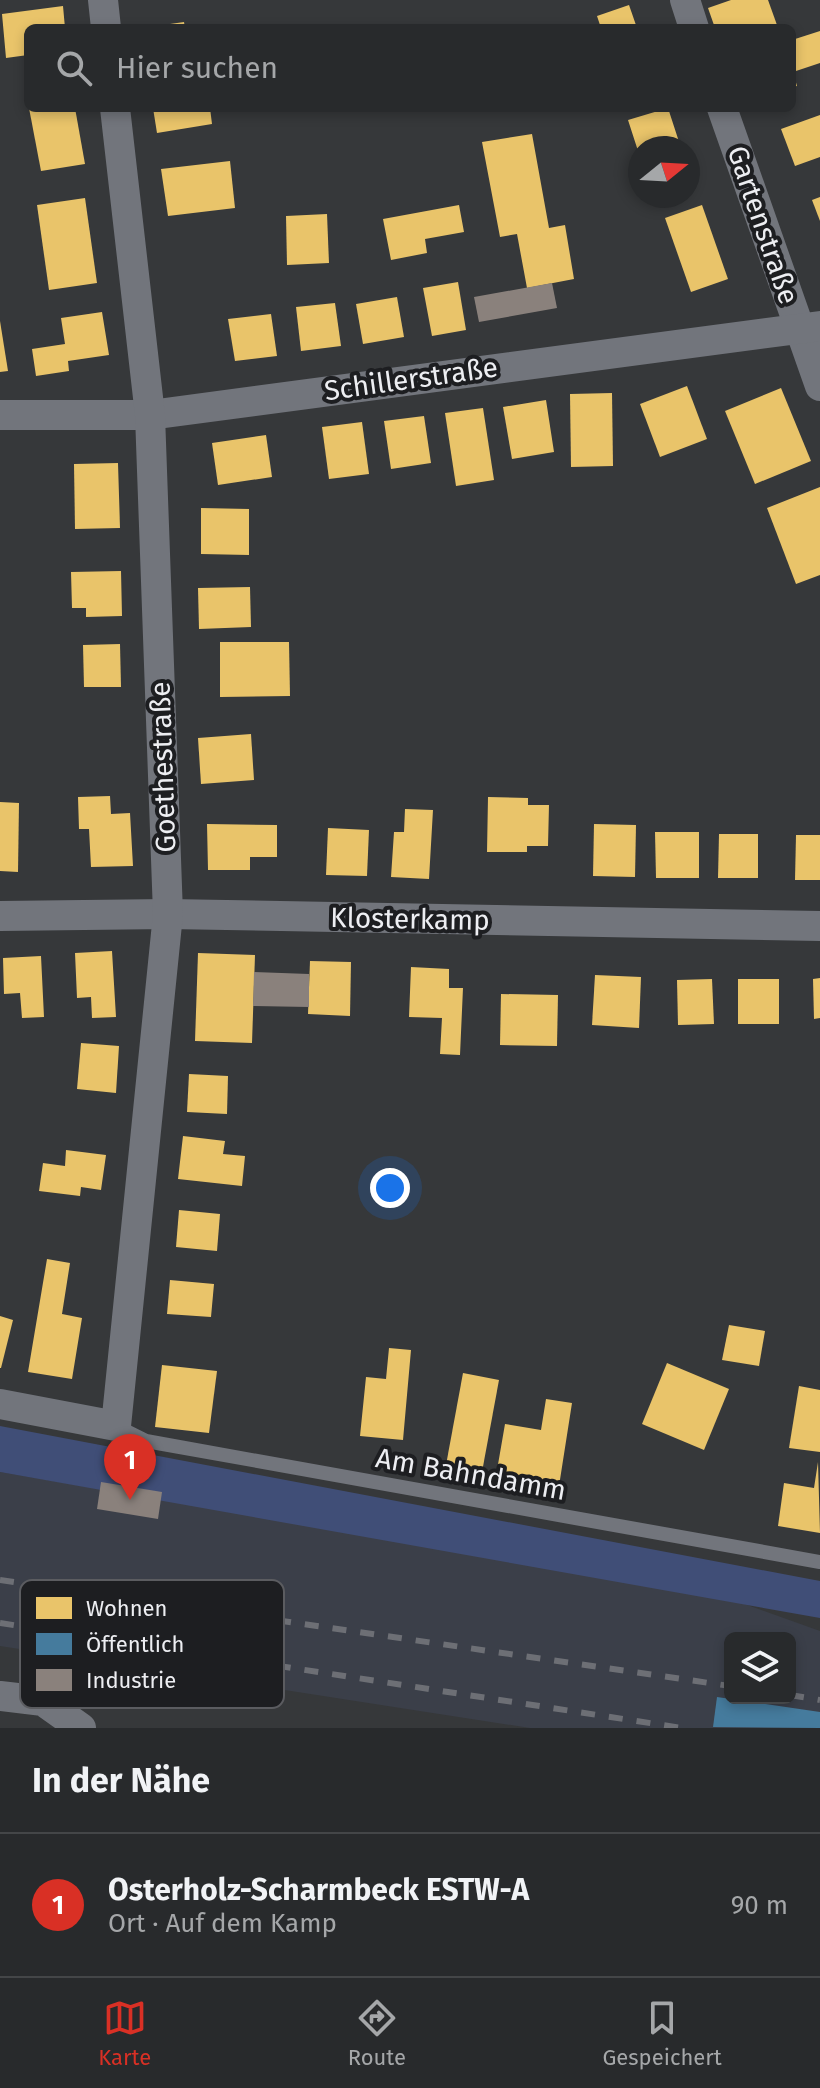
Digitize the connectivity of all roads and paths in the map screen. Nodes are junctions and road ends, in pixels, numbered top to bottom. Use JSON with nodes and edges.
{"nodes":[{"id":1,"x":103,"y":0,"type":"edge"},
{"id":2,"x":685,"y":0,"type":"edge"},
{"id":3,"x":106,"y":24,"type":"edge"},
{"id":4,"x":693,"y":24,"type":"edge"},
{"id":5,"x":115,"y":112,"type":"edge"},
{"id":6,"x":724,"y":112,"type":"edge"},
{"id":7,"x":809,"y":326,"type":"edge"},
{"id":8,"x":820,"y":386,"type":"edge"},
{"id":9,"x":0,"y":415,"type":"edge"},
{"id":10,"x":150,"y":415,"type":"junction"},
{"id":11,"x":168,"y":914,"type":"junction"},
{"id":12,"x":0,"y":916,"type":"edge"},
{"id":13,"x":820,"y":926,"type":"edge"},
{"id":14,"x":0,"y":1404,"type":"edge"},
{"id":15,"x":116,"y":1426,"type":"junction"},
{"id":16,"x":820,"y":1562,"type":"edge"},
{"id":17,"x":0,"y":1696,"type":"edge"},
{"id":18,"x":20,"y":1698,"type":"edge"},
{"id":19,"x":53,"y":1708,"type":"edge"},
{"id":20,"x":81,"y":1728,"type":"edge"}],
"edges":[{"from":1,"to":3,"type":"street"},
{"from":2,"to":4,"type":"street"},
{"from":5,"to":10,"type":"street","name":"Goethestraße"},
{"from":6,"to":7,"type":"street","name":"Gartenstraße"},
{"from":7,"to":8,"type":"street","name":"Gartenstraße"},
{"from":7,"to":10,"type":"street","name":"Schillerstraße"},
{"from":9,"to":10,"type":"street","name":"Schillerstraße"},
{"from":10,"to":11,"type":"street","name":"Goethestraße"},
{"from":11,"to":12,"type":"street","name":"Klosterkamp"},
{"from":11,"to":13,"type":"street","name":"Klosterkamp"},
{"from":11,"to":15,"type":"street","name":"Goethestraße"},
{"from":14,"to":15,"type":"street"},
{"from":15,"to":16,"type":"lane","name":"Am Bahndamm"},
{"from":17,"to":18,"type":"street"},
{"from":19,"to":20,"type":"street"}]}
